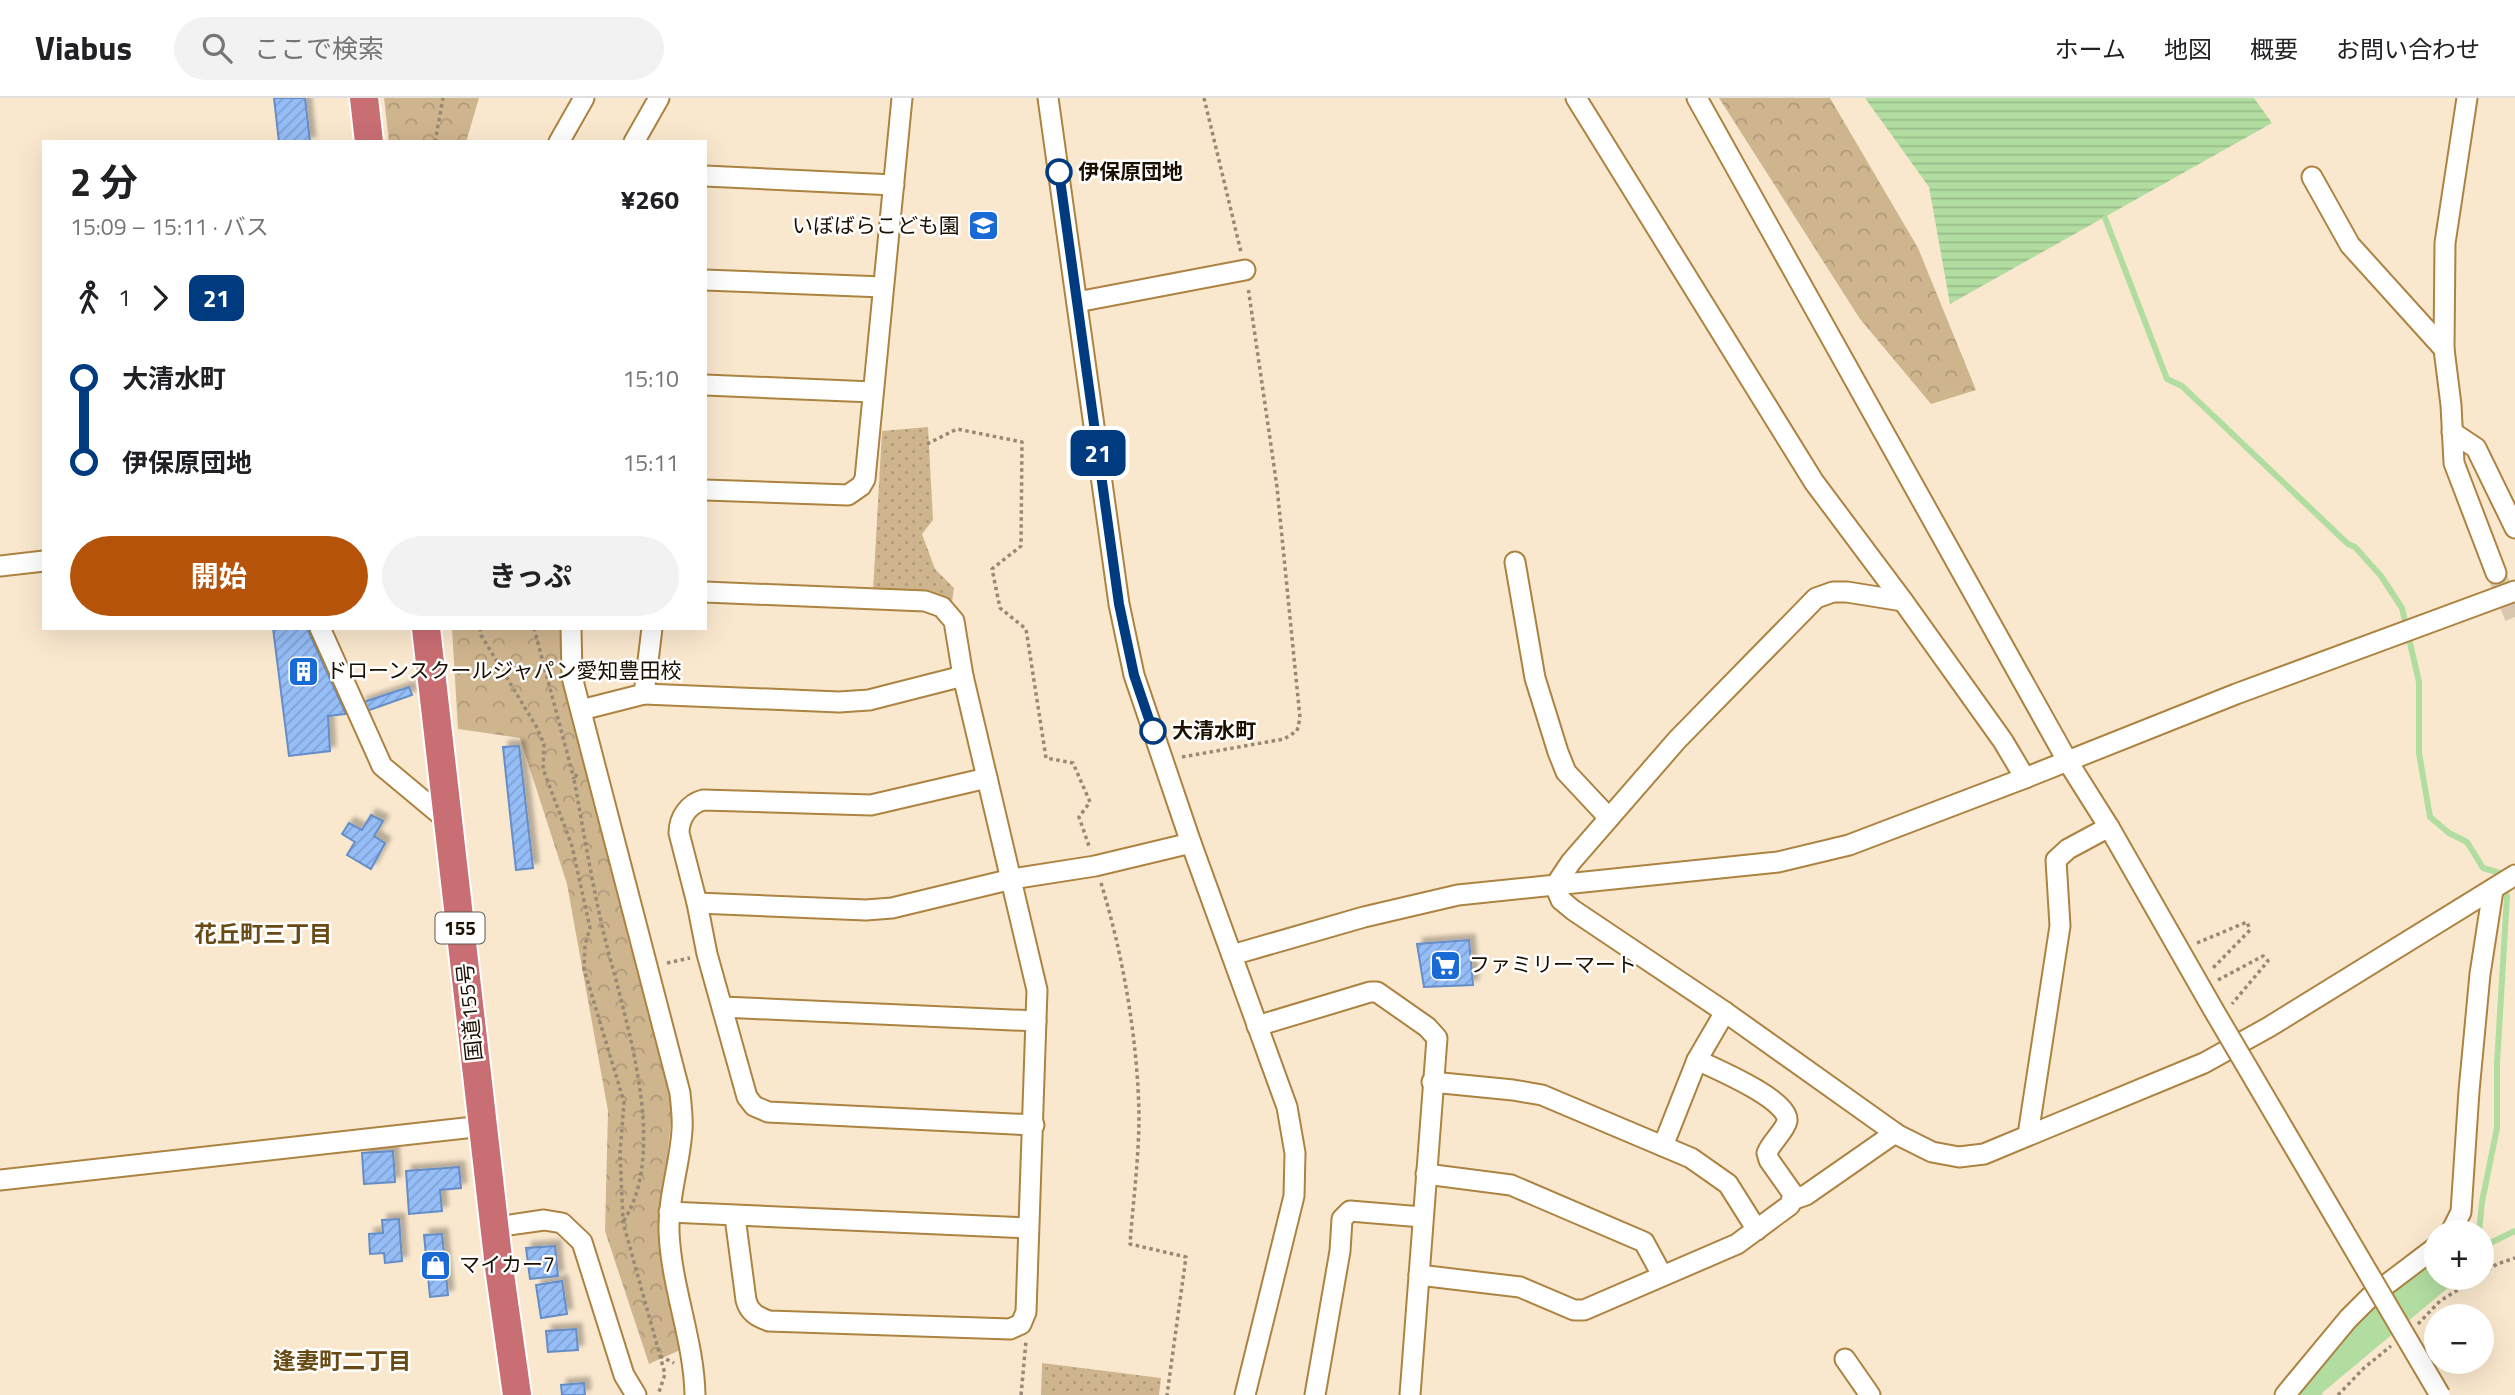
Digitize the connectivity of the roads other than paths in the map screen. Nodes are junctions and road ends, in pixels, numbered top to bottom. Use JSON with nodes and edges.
{"nodes":[{"id":1,"x":364,"y":98,"type":"edge"},
{"id":2,"x":584,"y":98,"type":"edge"},
{"id":3,"x":659,"y":98,"type":"edge"},
{"id":4,"x":902,"y":98,"type":"edge"},
{"id":5,"x":1048,"y":98,"type":"edge"},
{"id":6,"x":1576,"y":98,"type":"edge"},
{"id":7,"x":1697,"y":98,"type":"edge"},
{"id":8,"x":2467,"y":98,"type":"edge"},
{"id":9,"x":369,"y":140,"type":"edge"},
{"id":10,"x":560,"y":140,"type":"edge"},
{"id":11,"x":635,"y":140,"type":"edge"},
{"id":12,"x":707,"y":176,"type":"edge"},
{"id":13,"x":2312,"y":177,"type":"dead end"},
{"id":14,"x":894,"y":185,"type":"junction"},
{"id":15,"x":1245,"y":270,"type":"road end"},
{"id":16,"x":707,"y":280,"type":"edge"},
{"id":17,"x":883,"y":287,"type":"junction"},
{"id":18,"x":1077,"y":302,"type":"junction"},
{"id":19,"x":2444,"y":349,"type":"junction"},
{"id":20,"x":707,"y":385,"type":"edge"},
{"id":21,"x":873,"y":392,"type":"junction"},
{"id":22,"x":2452,"y":432,"type":"junction"},
{"id":23,"x":707,"y":490,"type":"edge"},
{"id":24,"x":2515,"y":528,"type":"edge"},
{"id":25,"x":42,"y":561,"type":"edge"},
{"id":26,"x":1515,"y":562,"type":"dead end"},
{"id":27,"x":0,"y":566,"type":"edge"},
{"id":28,"x":2496,"y":573,"type":"tunnel mouth"},
{"id":29,"x":2515,"y":591,"type":"edge"},
{"id":30,"x":707,"y":592,"type":"edge"},
{"id":31,"x":1903,"y":601,"type":"junction"},
{"id":32,"x":321,"y":630,"type":"edge"},
{"id":33,"x":426,"y":630,"type":"edge"},
{"id":34,"x":571,"y":630,"type":"edge"},
{"id":35,"x":652,"y":630,"type":"edge"},
{"id":36,"x":964,"y":676,"type":"junction"},
{"id":37,"x":644,"y":694,"type":"junction"},
{"id":38,"x":581,"y":710,"type":"junction"},
{"id":39,"x":2068,"y":762,"type":"junction"},
{"id":40,"x":987,"y":778,"type":"junction"},
{"id":41,"x":2025,"y":778,"type":"junction"},
{"id":42,"x":1609,"y":818,"type":"junction"},
{"id":43,"x":448,"y":821,"type":"junction"},
{"id":44,"x":2109,"y":827,"type":"junction"},
{"id":45,"x":1191,"y":843,"type":"junction"},
{"id":46,"x":1012,"y":879,"type":"junction"},
{"id":47,"x":2503,"y":883,"type":"edge"},
{"id":48,"x":1555,"y":886,"type":"junction"},
{"id":49,"x":697,"y":902,"type":"junction"},
{"id":50,"x":1232,"y":956,"type":"junction"},
{"id":51,"x":722,"y":1007,"type":"junction"},
{"id":52,"x":1725,"y":1012,"type":"junction"},
{"id":53,"x":1036,"y":1021,"type":"junction"},
{"id":54,"x":1257,"y":1026,"type":"junction"},
{"id":55,"x":1698,"y":1060,"type":"junction"},
{"id":56,"x":1432,"y":1082,"type":"junction"},
{"id":57,"x":1034,"y":1125,"type":"junction"},
{"id":58,"x":483,"y":1126,"type":"junction"},
{"id":59,"x":1895,"y":1133,"type":"junction"},
{"id":60,"x":2028,"y":1135,"type":"junction"},
{"id":61,"x":1663,"y":1146,"type":"junction"},
{"id":62,"x":1426,"y":1174,"type":"junction"},
{"id":63,"x":0,"y":1180,"type":"edge"},
{"id":64,"x":1792,"y":1200,"type":"junction"},
{"id":65,"x":669,"y":1212,"type":"junction"},
{"id":66,"x":1422,"y":1216,"type":"junction"},
{"id":67,"x":735,"y":1217,"type":"junction"},
{"id":68,"x":2458,"y":1220,"type":"edge"},
{"id":69,"x":496,"y":1227,"type":"junction"},
{"id":70,"x":1027,"y":1228,"type":"junction"},
{"id":71,"x":1757,"y":1230,"type":"junction"},
{"id":72,"x":2424,"y":1256,"type":"edge"},
{"id":73,"x":1419,"y":1275,"type":"junction"},
{"id":74,"x":1662,"y":1275,"type":"junction"},
{"id":75,"x":1845,"y":1359,"type":"dead end"},
{"id":76,"x":517,"y":1395,"type":"edge"},
{"id":77,"x":636,"y":1395,"type":"edge"},
{"id":78,"x":695,"y":1395,"type":"edge"},
{"id":79,"x":1245,"y":1395,"type":"edge"},
{"id":80,"x":1315,"y":1395,"type":"edge"},
{"id":81,"x":1410,"y":1395,"type":"edge"},
{"id":82,"x":1870,"y":1395,"type":"edge"},
{"id":83,"x":2286,"y":1395,"type":"edge"},
{"id":84,"x":2440,"y":1395,"type":"edge"}],
"edges":[{"from":1,"to":9,"type":"highway"},
{"from":2,"to":10,"type":"street"},
{"from":3,"to":11,"type":"street"},
{"from":4,"to":14,"type":"street"},
{"from":5,"to":18,"type":"street"},
{"from":6,"to":31,"type":"street"},
{"from":7,"to":39,"type":"street"},
{"from":8,"to":19,"type":"street"},
{"from":12,"to":14,"type":"street"},
{"from":13,"to":19,"type":"street"},
{"from":14,"to":17,"type":"street"},
{"from":15,"to":18,"type":"street"},
{"from":16,"to":17,"type":"street"},
{"from":17,"to":21,"type":"street"},
{"from":18,"to":45,"type":"street"},
{"from":19,"to":22,"type":"street"},
{"from":20,"to":21,"type":"street"},
{"from":21,"to":23,"type":"street"},
{"from":22,"to":24,"type":"street"},
{"from":22,"to":28,"type":"street"},
{"from":25,"to":27,"type":"street"},
{"from":26,"to":42,"type":"street"},
{"from":29,"to":39,"type":"street"},
{"from":30,"to":36,"type":"street"},
{"from":31,"to":41,"type":"street"},
{"from":31,"to":42,"type":"street"},
{"from":32,"to":43,"type":"street"},
{"from":33,"to":43,"type":"highway","name":"国道155号","number":"155"},
{"from":34,"to":38,"type":"street"},
{"from":35,"to":37,"type":"street"},
{"from":36,"to":37,"type":"street"},
{"from":36,"to":40,"type":"street"},
{"from":37,"to":38,"type":"street"},
{"from":38,"to":65,"type":"street"},
{"from":39,"to":41,"type":"street"},
{"from":39,"to":44,"type":"street"},
{"from":40,"to":46,"type":"street"},
{"from":40,"to":49,"type":"street"},
{"from":41,"to":48,"type":"street"},
{"from":42,"to":48,"type":"street"},
{"from":43,"to":58,"type":"highway","name":"国道155号","number":"155"},
{"from":44,"to":60,"type":"street"},
{"from":44,"to":84,"type":"street","bridge":true},
{"from":45,"to":46,"type":"street"},
{"from":45,"to":50,"type":"street"},
{"from":46,"to":49,"type":"street"},
{"from":46,"to":53,"type":"street"},
{"from":47,"to":60,"type":"street"},
{"from":47,"to":68,"type":"street"},
{"from":48,"to":50,"type":"street"},
{"from":48,"to":52,"type":"street"},
{"from":49,"to":51,"type":"street"},
{"from":50,"to":54,"type":"street"},
{"from":51,"to":53,"type":"street"},
{"from":51,"to":57,"type":"street"},
{"from":52,"to":55,"type":"street"},
{"from":52,"to":59,"type":"street"},
{"from":53,"to":57,"type":"street"},
{"from":54,"to":56,"type":"street"},
{"from":54,"to":79,"type":"street"},
{"from":55,"to":61,"type":"street"},
{"from":55,"to":64,"type":"street"},
{"from":56,"to":61,"type":"street"},
{"from":56,"to":62,"type":"street"},
{"from":57,"to":70,"type":"street"},
{"from":58,"to":63,"type":"street"},
{"from":58,"to":69,"type":"highway","name":"国道155号","number":"155"},
{"from":59,"to":60,"type":"street"},
{"from":59,"to":64,"type":"street"},
{"from":61,"to":71,"type":"street"},
{"from":62,"to":66,"type":"street"},
{"from":62,"to":74,"type":"street"},
{"from":64,"to":71,"type":"street"},
{"from":65,"to":67,"type":"street"},
{"from":65,"to":78,"type":"street"},
{"from":66,"to":73,"type":"street"},
{"from":66,"to":80,"type":"street"},
{"from":67,"to":70,"type":"street"},
{"from":67,"to":70,"type":"street"},
{"from":69,"to":76,"type":"highway","name":"国道155号","number":"155"},
{"from":69,"to":77,"type":"street"},
{"from":71,"to":74,"type":"street"},
{"from":72,"to":83,"type":"street"},
{"from":73,"to":74,"type":"street"},
{"from":73,"to":81,"type":"street"},
{"from":75,"to":82,"type":"street"}]}
